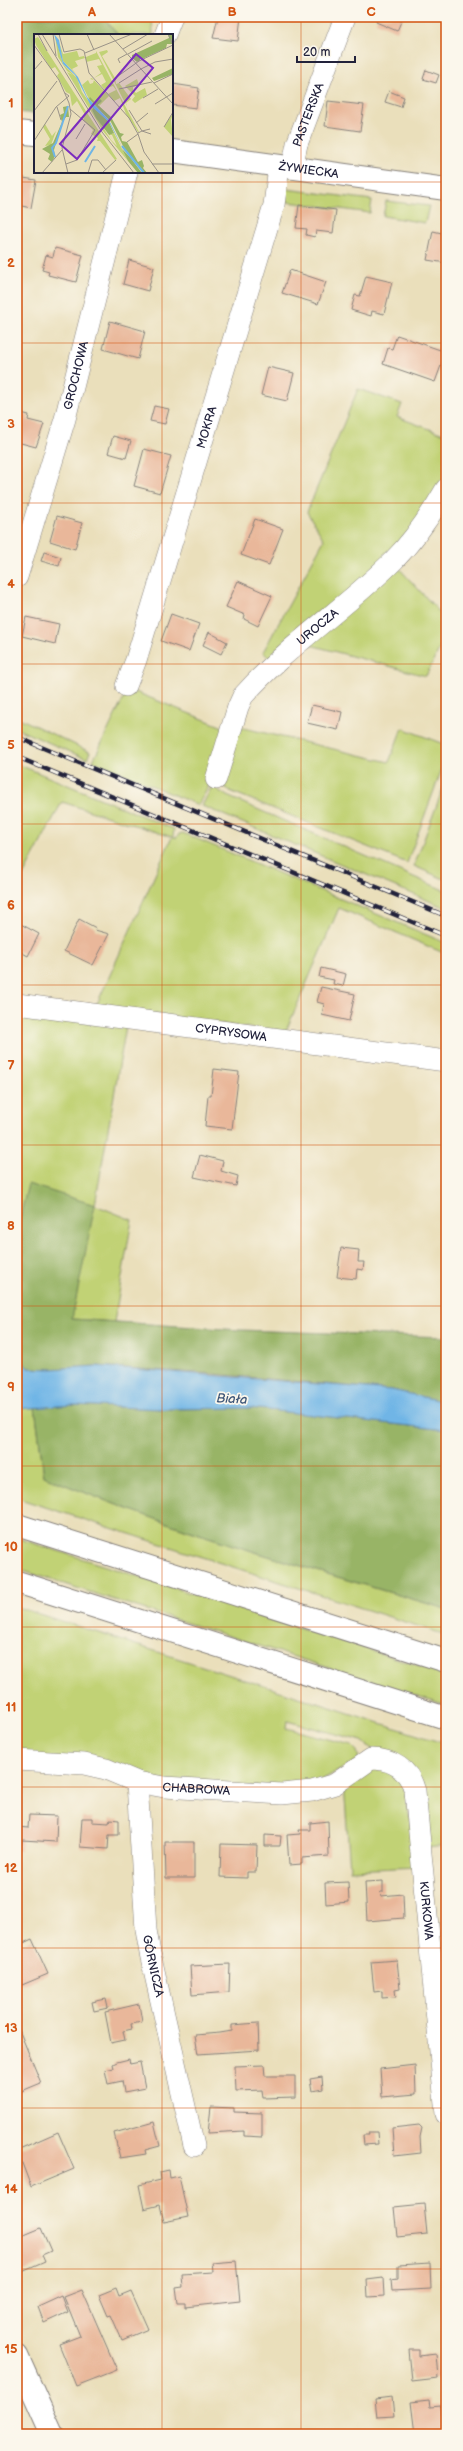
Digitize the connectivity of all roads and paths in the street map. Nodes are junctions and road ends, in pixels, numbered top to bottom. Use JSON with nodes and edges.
{"nodes":[{"id":1,"x":172,"y":17,"type":"edge"},
{"id":2,"x":345,"y":17,"type":"edge"},
{"id":3,"x":165,"y":34,"type":"edge"},
{"id":4,"x":17,"y":132,"type":"edge"},
{"id":5,"x":34,"y":134,"type":"edge"},
{"id":6,"x":173,"y":151,"type":"edge"},
{"id":7,"x":286,"y":167,"type":"junction"},
{"id":8,"x":126,"y":173,"type":"edge"},
{"id":9,"x":446,"y":189,"type":"edge"},
{"id":10,"x":446,"y":489,"type":"edge"},
{"id":11,"x":17,"y":577,"type":"edge"},
{"id":12,"x":126,"y":686,"type":"dead end"},
{"id":13,"x":216,"y":779,"type":"dead end"},
{"id":14,"x":17,"y":1004,"type":"edge"},
{"id":15,"x":446,"y":1061,"type":"edge"},
{"id":16,"x":17,"y":1525,"type":"edge"},
{"id":17,"x":17,"y":1582,"type":"edge"},
{"id":18,"x":446,"y":1661,"type":"edge"},
{"id":19,"x":446,"y":1718,"type":"edge"},
{"id":20,"x":371,"y":1759,"type":"joint"},
{"id":21,"x":17,"y":1760,"type":"edge"},
{"id":22,"x":137,"y":1782,"type":"junction"},
{"id":23,"x":446,"y":2114,"type":"edge"},
{"id":24,"x":194,"y":2146,"type":"dead end"},
{"id":25,"x":17,"y":2356,"type":"edge"},
{"id":26,"x":52,"y":2434,"type":"edge"}],
"edges":[{"from":1,"to":3,"type":"street"},
{"from":2,"to":7,"type":"street","name":"PASTERSKA"},
{"from":4,"to":5,"type":"main road"},
{"from":6,"to":7,"type":"main road","name":"ŻYWIECKA"},
{"from":7,"to":9,"type":"main road","name":"ŻYWIECKA"},
{"from":7,"to":12,"type":"street","name":"MOKRA"},
{"from":8,"to":11,"type":"street","name":"GROCHOWA"},
{"from":10,"to":13,"type":"street","name":"UROCZA"},
{"from":14,"to":15,"type":"street","name":"CYPRYSOWA"},
{"from":16,"to":18,"type":"main road"},
{"from":17,"to":19,"type":"main road"},
{"from":20,"to":22,"type":"street","name":"CHABROWA"},
{"from":20,"to":23,"type":"street","name":"KURKOWA"},
{"from":21,"to":22,"type":"street","name":"CHABROWA"},
{"from":22,"to":24,"type":"street","name":"GÓRNICZA"},
{"from":25,"to":26,"type":"main road"}]}
